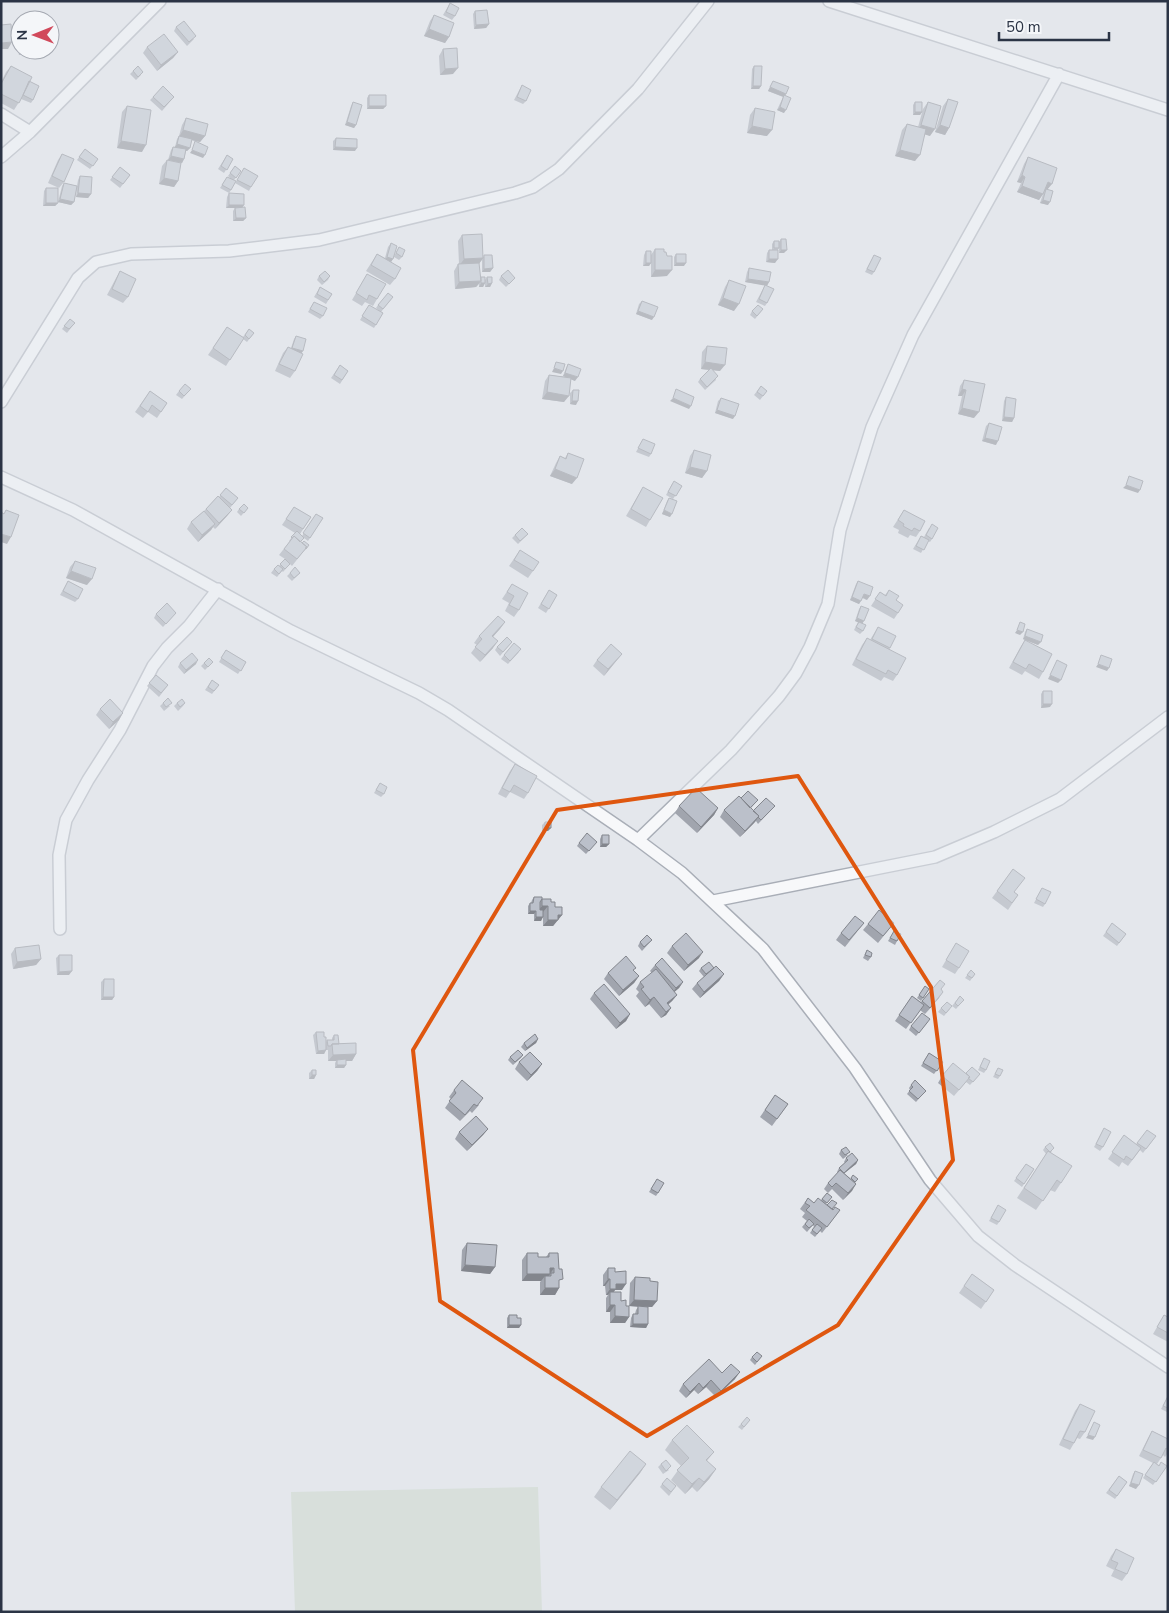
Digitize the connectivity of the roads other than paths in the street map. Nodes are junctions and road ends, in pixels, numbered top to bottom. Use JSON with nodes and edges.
{"nodes":[{"id":1,"x":160,"y":1,"type":"edge"},
{"id":2,"x":708,"y":1,"type":"edge"},
{"id":3,"x":829,"y":1,"type":"edge"},
{"id":4,"x":1059,"y":74,"type":"junction"},
{"id":5,"x":1168,"y":110,"type":"edge"},
{"id":6,"x":1,"y":114,"type":"edge"},
{"id":7,"x":30,"y":132,"type":"junction"},
{"id":8,"x":1,"y":157,"type":"edge"},
{"id":9,"x":1,"y":402,"type":"edge"},
{"id":10,"x":1,"y":477,"type":"edge"},
{"id":11,"x":218,"y":589,"type":"junction"},
{"id":12,"x":1168,"y":717,"type":"edge"},
{"id":13,"x":638,"y":840,"type":"junction"},
{"id":14,"x":713,"y":902,"type":"junction"},
{"id":15,"x":60,"y":928,"type":"dead end"},
{"id":16,"x":1166,"y":1361,"type":"edge"}],
"edges":[{"from":1,"to":7,"type":"street"},
{"from":2,"to":9,"type":"street"},
{"from":3,"to":4,"type":"street"},
{"from":4,"to":5,"type":"street"},
{"from":4,"to":13,"type":"street"},
{"from":6,"to":7,"type":"street"},
{"from":7,"to":8,"type":"street"},
{"from":10,"to":11,"type":"street"},
{"from":11,"to":13,"type":"street"},
{"from":11,"to":15,"type":"street"},
{"from":12,"to":14,"type":"street"},
{"from":13,"to":14,"type":"street"},
{"from":14,"to":16,"type":"street"}]}
